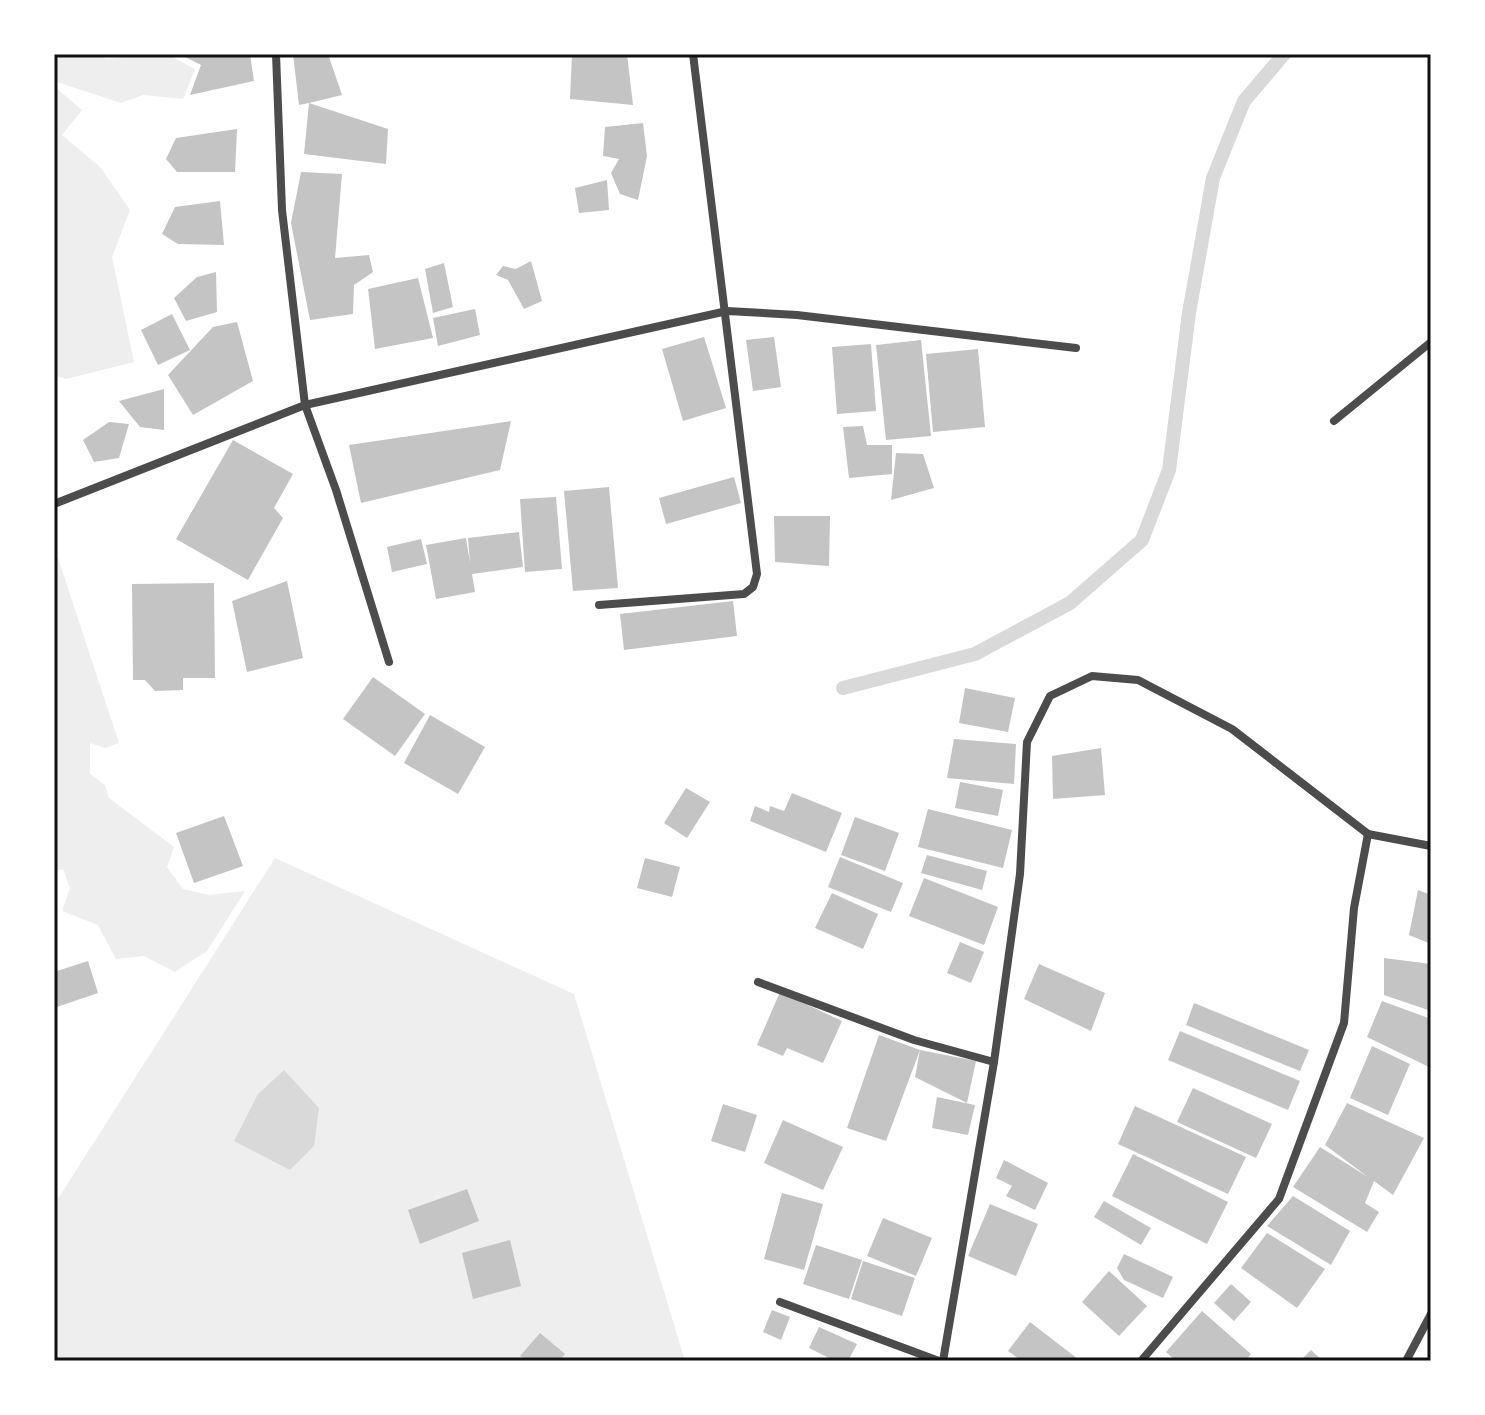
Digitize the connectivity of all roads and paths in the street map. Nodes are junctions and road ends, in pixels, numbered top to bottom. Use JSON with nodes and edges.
{"nodes":[{"id":1,"x":276,"y":54,"type":"edge"},
{"id":2,"x":693,"y":54,"type":"edge"},
{"id":3,"x":727,"y":311,"type":"junction"},
{"id":4,"x":1431,"y":342,"type":"edge"},
{"id":5,"x":1076,"y":348,"type":"dead end"},
{"id":6,"x":305,"y":405,"type":"junction"},
{"id":7,"x":1334,"y":421,"type":"dead end"},
{"id":8,"x":54,"y":504,"type":"edge"},
{"id":9,"x":599,"y":605,"type":"dead end"},
{"id":10,"x":389,"y":662,"type":"dead end"},
{"id":11,"x":1368,"y":834,"type":"junction"},
{"id":12,"x":1431,"y":846,"type":"edge"},
{"id":13,"x":758,"y":982,"type":"dead end"},
{"id":14,"x":994,"y":1062,"type":"junction"},
{"id":15,"x":780,"y":1302,"type":"dead end"},
{"id":16,"x":1431,"y":1314,"type":"edge"},
{"id":17,"x":941,"y":1361,"type":"edge"},
{"id":18,"x":1141,"y":1361,"type":"edge"},
{"id":19,"x":1406,"y":1361,"type":"edge"}],
"edges":[{"from":1,"to":6,"type":"street"},
{"from":2,"to":3,"type":"street"},
{"from":3,"to":5,"type":"street"},
{"from":3,"to":6,"type":"street"},
{"from":3,"to":9,"type":"street"},
{"from":4,"to":7,"type":"street"},
{"from":6,"to":8,"type":"street"},
{"from":6,"to":10,"type":"street"},
{"from":11,"to":12,"type":"street"},
{"from":11,"to":14,"type":"street"},
{"from":11,"to":18,"type":"street"},
{"from":13,"to":14,"type":"street"},
{"from":14,"to":17,"type":"street"},
{"from":15,"to":17,"type":"street"},
{"from":16,"to":19,"type":"street"}]}
